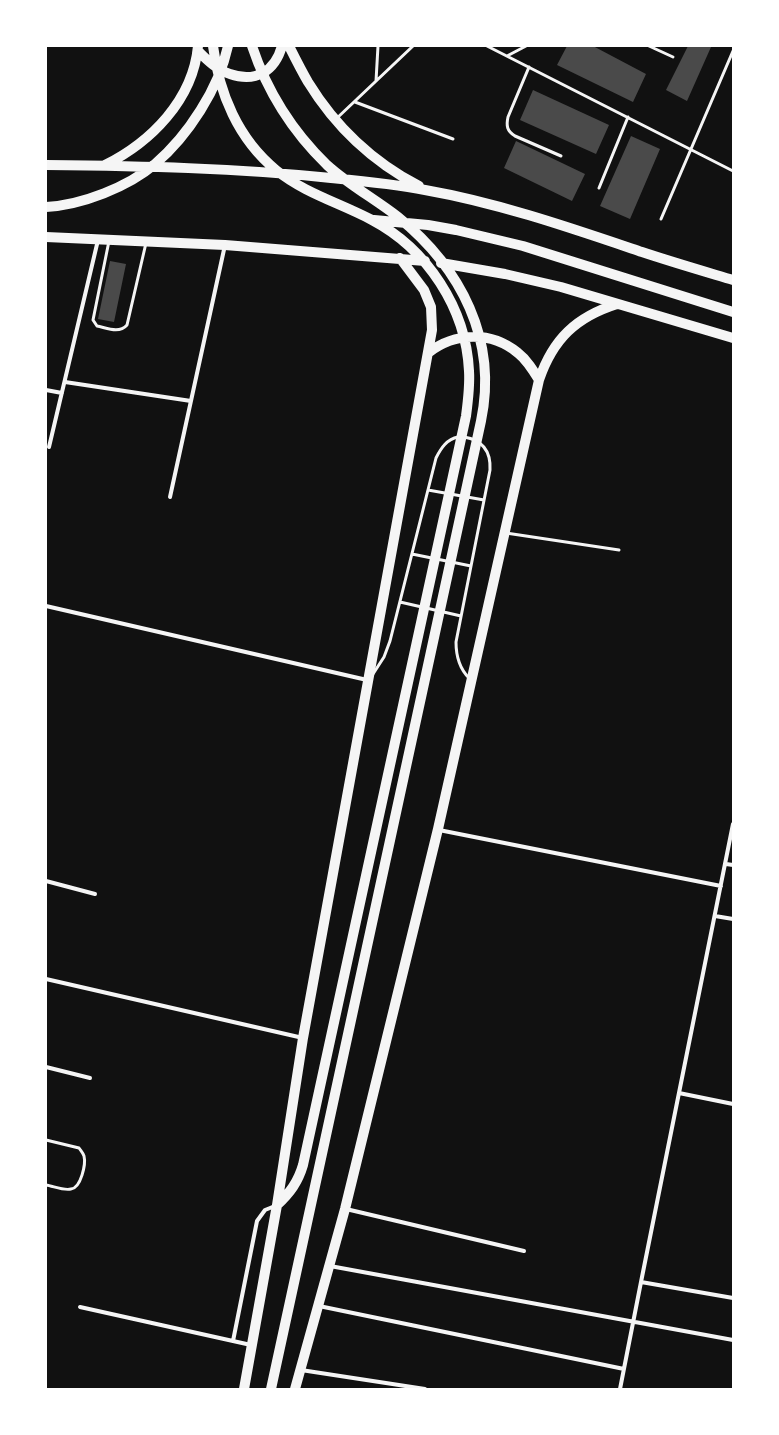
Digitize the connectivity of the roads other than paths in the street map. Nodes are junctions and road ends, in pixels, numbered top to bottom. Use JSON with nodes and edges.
{"nodes":[{"id":1,"x":213,"y":46,"type":"edge"},
{"id":2,"x":228,"y":46,"type":"edge"},
{"id":3,"x":252,"y":46,"type":"edge"},
{"id":4,"x":282,"y":46,"type":"edge"},
{"id":5,"x":289,"y":46,"type":"edge"},
{"id":6,"x":378,"y":46,"type":"edge"},
{"id":7,"x":413,"y":46,"type":"edge"},
{"id":8,"x":487,"y":46,"type":"edge"},
{"id":9,"x":526,"y":46,"type":"edge"},
{"id":10,"x":649,"y":46,"type":"edge"},
{"id":11,"x":198,"y":48,"type":"edge"},
{"id":12,"x":733,"y":51,"type":"edge"},
{"id":13,"x":508,"y":56,"type":"junction"},
{"id":14,"x":673,"y":57,"type":"dead end"},
{"id":15,"x":529,"y":67,"type":"junction"},
{"id":16,"x":376,"y":81,"type":"junction"},
{"id":17,"x":355,"y":102,"type":"junction"},
{"id":18,"x":628,"y":117,"type":"junction"},
{"id":19,"x":335,"y":120,"type":"junction"},
{"id":20,"x":453,"y":139,"type":"dead end"},
{"id":21,"x":691,"y":149,"type":"junction"},
{"id":22,"x":561,"y":156,"type":"dead end"},
{"id":23,"x":46,"y":165,"type":"edge"},
{"id":24,"x":103,"y":166,"type":"junction"},
{"id":25,"x":733,"y":171,"type":"edge"},
{"id":26,"x":599,"y":188,"type":"dead end"},
{"id":27,"x":426,"y":190,"type":"junction"},
{"id":28,"x":46,"y":207,"type":"edge"},
{"id":29,"x":661,"y":219,"type":"dead end"},
{"id":30,"x":372,"y":220,"type":"junction"},
{"id":31,"x":46,"y":237,"type":"edge"},
{"id":32,"x":98,"y":239,"type":"junction"},
{"id":33,"x":109,"y":240,"type":"junction"},
{"id":34,"x":146,"y":241,"type":"junction"},
{"id":35,"x":225,"y":245,"type":"junction"},
{"id":36,"x":400,"y":258,"type":"junction"},
{"id":37,"x":733,"y":280,"type":"edge"},
{"id":38,"x":617,"y":304,"type":"junction"},
{"id":39,"x":733,"y":312,"type":"edge"},
{"id":40,"x":733,"y":338,"type":"edge"},
{"id":41,"x":428,"y":353,"type":"junction"},
{"id":42,"x":539,"y":380,"type":"junction"},
{"id":43,"x":65,"y":382,"type":"junction"},
{"id":44,"x":46,"y":390,"type":"edge"},
{"id":45,"x":62,"y":393,"type":"junction"},
{"id":46,"x":191,"y":401,"type":"junction"},
{"id":47,"x":49,"y":447,"type":"dead end"},
{"id":48,"x":428,"y":490,"type":"junction"},
{"id":49,"x":170,"y":497,"type":"dead end"},
{"id":50,"x":484,"y":500,"type":"junction"},
{"id":51,"x":505,"y":533,"type":"junction"},
{"id":52,"x":619,"y":550,"type":"dead end"},
{"id":53,"x":412,"y":554,"type":"junction"},
{"id":54,"x":471,"y":566,"type":"junction"},
{"id":55,"x":400,"y":602,"type":"junction"},
{"id":56,"x":46,"y":606,"type":"edge"},
{"id":57,"x":461,"y":616,"type":"junction"},
{"id":58,"x":368,"y":680,"type":"junction"},
{"id":59,"x":472,"y":680,"type":"junction"},
{"id":60,"x":733,"y":824,"type":"edge"},
{"id":61,"x":438,"y":830,"type":"junction"},
{"id":62,"x":726,"y":864,"type":"junction"},
{"id":63,"x":733,"y":865,"type":"edge"},
{"id":64,"x":46,"y":881,"type":"edge"},
{"id":65,"x":721,"y":886,"type":"junction"},
{"id":66,"x":95,"y":894,"type":"dead end"},
{"id":67,"x":715,"y":916,"type":"junction"},
{"id":68,"x":733,"y":919,"type":"edge"},
{"id":69,"x":46,"y":979,"type":"edge"},
{"id":70,"x":303,"y":1038,"type":"junction"},
{"id":71,"x":46,"y":1067,"type":"edge"},
{"id":72,"x":90,"y":1078,"type":"dead end"},
{"id":73,"x":679,"y":1093,"type":"junction"},
{"id":74,"x":733,"y":1104,"type":"edge"},
{"id":75,"x":46,"y":1140,"type":"edge"},
{"id":76,"x":46,"y":1185,"type":"edge"},
{"id":77,"x":277,"y":1205,"type":"junction"},
{"id":78,"x":345,"y":1209,"type":"junction"},
{"id":79,"x":524,"y":1251,"type":"dead end"},
{"id":80,"x":330,"y":1266,"type":"junction"},
{"id":81,"x":641,"y":1282,"type":"junction"},
{"id":82,"x":733,"y":1298,"type":"edge"},
{"id":83,"x":319,"y":1306,"type":"junction"},
{"id":84,"x":80,"y":1307,"type":"dead end"},
{"id":85,"x":633,"y":1321,"type":"junction"},
{"id":86,"x":733,"y":1340,"type":"edge"},
{"id":87,"x":233,"y":1341,"type":"junction"},
{"id":88,"x":252,"y":1345,"type":"junction"},
{"id":89,"x":624,"y":1369,"type":"junction"},
{"id":90,"x":301,"y":1370,"type":"junction"},
{"id":91,"x":244,"y":1389,"type":"edge"},
{"id":92,"x":271,"y":1389,"type":"edge"},
{"id":93,"x":295,"y":1389,"type":"edge"},
{"id":94,"x":425,"y":1389,"type":"edge"},
{"id":95,"x":620,"y":1389,"type":"edge"}],
"edges":[{"from":1,"to":30,"type":"main road"},
{"from":2,"to":28,"type":"main road"},
{"from":3,"to":92,"type":"main road"},
{"from":4,"to":11,"type":"main road"},
{"from":5,"to":19,"type":"main road"},
{"from":6,"to":16,"type":"lane"},
{"from":7,"to":16,"type":"lane"},
{"from":8,"to":13,"type":"lane"},
{"from":9,"to":13,"type":"lane"},
{"from":10,"to":14,"type":"lane"},
{"from":11,"to":24,"type":"main road"},
{"from":12,"to":21,"type":"lane"},
{"from":13,"to":15,"type":"lane"},
{"from":15,"to":18,"type":"lane"},
{"from":15,"to":22,"type":"lane"},
{"from":16,"to":17,"type":"lane"},
{"from":17,"to":19,"type":"lane"},
{"from":17,"to":20,"type":"lane"},
{"from":18,"to":21,"type":"lane"},
{"from":18,"to":26,"type":"lane"},
{"from":19,"to":27,"type":"main road"},
{"from":21,"to":25,"type":"lane"},
{"from":21,"to":29,"type":"lane"},
{"from":23,"to":24,"type":"main road"},
{"from":24,"to":27,"type":"main road"},
{"from":27,"to":37,"type":"main road"},
{"from":30,"to":39,"type":"main road"},
{"from":30,"to":77,"type":"main road"},
{"from":31,"to":32,"type":"main road"},
{"from":32,"to":33,"type":"main road"},
{"from":32,"to":43,"type":"street"},
{"from":33,"to":34,"type":"main road"},
{"from":33,"to":34,"type":"lane"},
{"from":34,"to":35,"type":"main road"},
{"from":35,"to":36,"type":"main road"},
{"from":35,"to":46,"type":"street"},
{"from":36,"to":38,"type":"main road"},
{"from":36,"to":41,"type":"main road"},
{"from":38,"to":40,"type":"main road"},
{"from":38,"to":42,"type":"main road"},
{"from":41,"to":42,"type":"main road"},
{"from":41,"to":58,"type":"main road"},
{"from":42,"to":51,"type":"main road"},
{"from":43,"to":45,"type":"street"},
{"from":43,"to":46,"type":"street"},
{"from":44,"to":45,"type":"street"},
{"from":45,"to":47,"type":"street"},
{"from":46,"to":49,"type":"street"},
{"from":48,"to":50,"type":"lane"},
{"from":48,"to":50,"type":"lane"},
{"from":48,"to":53,"type":"lane"},
{"from":50,"to":54,"type":"lane"},
{"from":51,"to":52,"type":"lane"},
{"from":51,"to":59,"type":"main road"},
{"from":53,"to":54,"type":"lane"},
{"from":53,"to":55,"type":"lane"},
{"from":54,"to":57,"type":"lane"},
{"from":55,"to":57,"type":"lane"},
{"from":55,"to":58,"type":"lane"},
{"from":56,"to":58,"type":"street"},
{"from":57,"to":59,"type":"lane"},
{"from":58,"to":70,"type":"main road"},
{"from":59,"to":61,"type":"main road"},
{"from":60,"to":62,"type":"street"},
{"from":61,"to":65,"type":"street"},
{"from":61,"to":78,"type":"main road"},
{"from":62,"to":63,"type":"street"},
{"from":62,"to":65,"type":"street"},
{"from":64,"to":66,"type":"street"},
{"from":65,"to":67,"type":"street"},
{"from":67,"to":68,"type":"street"},
{"from":67,"to":73,"type":"street"},
{"from":69,"to":70,"type":"street"},
{"from":70,"to":77,"type":"main road"},
{"from":71,"to":72,"type":"street"},
{"from":73,"to":74,"type":"street"},
{"from":73,"to":81,"type":"street"},
{"from":75,"to":76,"type":"lane"},
{"from":77,"to":87,"type":"street"},
{"from":77,"to":88,"type":"main road"},
{"from":78,"to":79,"type":"street"},
{"from":78,"to":80,"type":"main road"},
{"from":80,"to":83,"type":"main road"},
{"from":80,"to":85,"type":"street"},
{"from":81,"to":82,"type":"street"},
{"from":81,"to":85,"type":"street"},
{"from":83,"to":89,"type":"street"},
{"from":83,"to":90,"type":"main road"},
{"from":84,"to":87,"type":"street"},
{"from":85,"to":86,"type":"street"},
{"from":85,"to":89,"type":"street"},
{"from":87,"to":88,"type":"street"},
{"from":88,"to":91,"type":"main road"},
{"from":89,"to":95,"type":"street"},
{"from":90,"to":93,"type":"main road"},
{"from":90,"to":94,"type":"street"}]}
